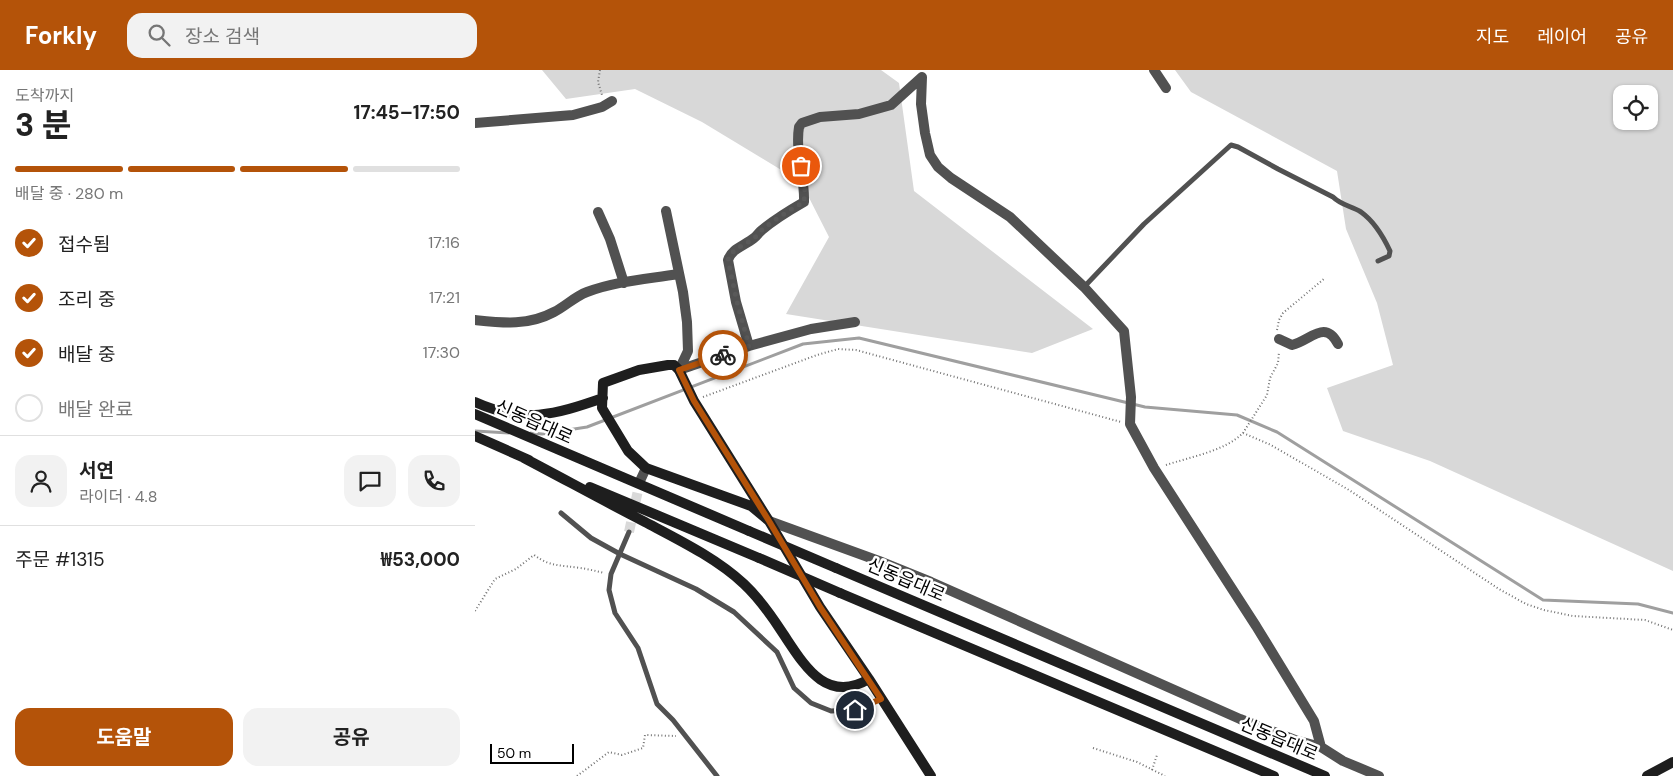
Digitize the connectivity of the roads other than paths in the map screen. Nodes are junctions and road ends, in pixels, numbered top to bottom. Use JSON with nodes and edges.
{"nodes":[{"id":1,"x":1154,"y":70,"type":"edge"},
{"id":2,"x":923,"y":73,"type":"edge"},
{"id":3,"x":1166,"y":88,"type":"dead end"},
{"id":4,"x":612,"y":101,"type":"dead end"},
{"id":5,"x":475,"y":122,"type":"edge"},
{"id":6,"x":666,"y":211,"type":"dead end"},
{"id":7,"x":598,"y":212,"type":"dead end"},
{"id":8,"x":1378,"y":261,"type":"dead end"},
{"id":9,"x":678,"y":274,"type":"junction"},
{"id":10,"x":623,"y":283,"type":"junction"},
{"id":11,"x":1084,"y":287,"type":"junction"},
{"id":12,"x":475,"y":320,"type":"edge"},
{"id":13,"x":855,"y":322,"type":"dead end"},
{"id":14,"x":1279,"y":340,"type":"dead end"},
{"id":15,"x":1339,"y":344,"type":"dead end"},
{"id":16,"x":749,"y":346,"type":"junction"},
{"id":17,"x":680,"y":373,"type":"junction"},
{"id":18,"x":475,"y":402,"type":"edge"},
{"id":19,"x":602,"y":403,"type":"junction"},
{"id":20,"x":475,"y":414,"type":"edge"},
{"id":21,"x":475,"y":436,"type":"edge"},
{"id":22,"x":524,"y":458,"type":"junction"},
{"id":23,"x":646,"y":468,"type":"junction"},
{"id":24,"x":640,"y":481,"type":"tunnel mouth"},
{"id":25,"x":561,"y":513,"type":"dead end"},
{"id":26,"x":769,"y":521,"type":"junction"},
{"id":27,"x":629,"y":532,"type":"tunnel mouth"},
{"id":28,"x":620,"y":554,"type":"junction"},
{"id":29,"x":869,"y":679,"type":"junction"},
{"id":30,"x":881,"y":699,"type":"junction"},
{"id":31,"x":1321,"y":747,"type":"junction"},
{"id":32,"x":1673,"y":762,"type":"edge"},
{"id":33,"x":717,"y":776,"type":"edge"},
{"id":34,"x":931,"y":776,"type":"edge"},
{"id":35,"x":1274,"y":776,"type":"edge"},
{"id":36,"x":1325,"y":776,"type":"edge"},
{"id":37,"x":1379,"y":776,"type":"edge"},
{"id":38,"x":1647,"y":776,"type":"edge"}],
"edges":[{"from":1,"to":3,"type":"street"},
{"from":2,"to":11,"type":"street"},
{"from":2,"to":16,"type":"street"},
{"from":4,"to":5,"type":"street"},
{"from":6,"to":9,"type":"street"},
{"from":7,"to":10,"type":"street"},
{"from":8,"to":11,"type":"lane"},
{"from":9,"to":10,"type":"street"},
{"from":9,"to":17,"type":"street"},
{"from":10,"to":12,"type":"street"},
{"from":11,"to":31,"type":"street"},
{"from":13,"to":16,"type":"street"},
{"from":14,"to":15,"type":"street"},
{"from":16,"to":17,"type":"street"},
{"from":17,"to":19,"type":"main road"},
{"from":17,"to":26,"type":"main road"},
{"from":18,"to":19,"type":"main road"},
{"from":19,"to":23,"type":"main road"},
{"from":20,"to":36,"type":"main road","name":"신동읍대로","bridge":true},
{"from":21,"to":22,"type":"main road","name":"신동읍대로"},
{"from":22,"to":29,"type":"main road"},
{"from":22,"to":35,"type":"main road","name":"신동읍대로","bridge":true},
{"from":23,"to":24,"type":"street"},
{"from":23,"to":26,"type":"main road"},
{"from":25,"to":28,"type":"lane"},
{"from":26,"to":29,"type":"main road"},
{"from":26,"to":31,"type":"street"},
{"from":27,"to":28,"type":"lane"},
{"from":28,"to":30,"type":"lane"},
{"from":28,"to":33,"type":"lane"},
{"from":29,"to":30,"type":"main road"},
{"from":30,"to":34,"type":"main road"},
{"from":31,"to":37,"type":"street"},
{"from":32,"to":38,"type":"main road"}]}
